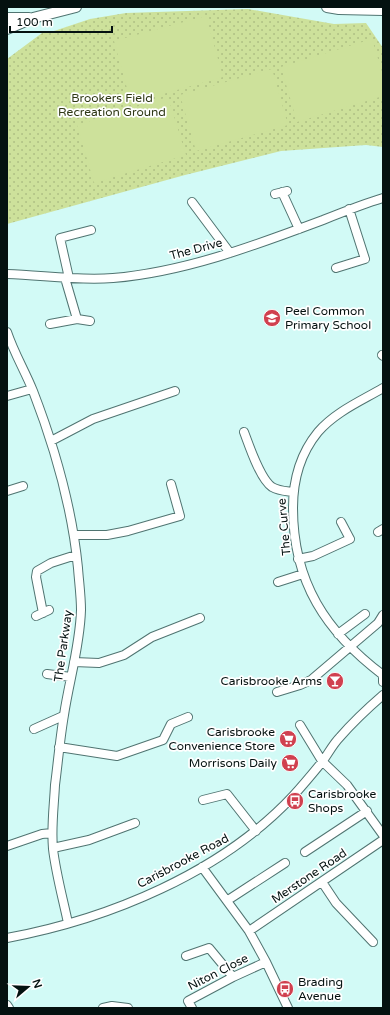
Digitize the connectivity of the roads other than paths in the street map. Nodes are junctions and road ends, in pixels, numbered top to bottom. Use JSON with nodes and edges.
{"nodes":[{"id":1,"x":76,"y":7,"type":"edge"},
{"id":2,"x":327,"y":7,"type":"edge"},
{"id":3,"x":383,"y":10,"type":"edge"},
{"id":4,"x":7,"y":18,"type":"edge"},
{"id":5,"x":33,"y":18,"type":"junction"},
{"id":6,"x":7,"y":29,"type":"edge"},
{"id":7,"x":281,"y":192,"type":"dead end"},
{"id":8,"x":383,"y":198,"type":"edge"},
{"id":9,"x":192,"y":202,"type":"dead end"},
{"id":10,"x":350,"y":209,"type":"junction"},
{"id":11,"x":299,"y":229,"type":"junction"},
{"id":12,"x":91,"y":230,"type":"dead end"},
{"id":13,"x":230,"y":253,"type":"junction"},
{"id":14,"x":336,"y":268,"type":"dead end"},
{"id":15,"x":7,"y":274,"type":"edge"},
{"id":16,"x":67,"y":278,"type":"junction"},
{"id":17,"x":77,"y":319,"type":"junction"},
{"id":18,"x":90,"y":321,"type":"dead end"},
{"id":19,"x":50,"y":324,"type":"dead end"},
{"id":20,"x":7,"y":332,"type":"edge"},
{"id":21,"x":383,"y":388,"type":"edge"},
{"id":22,"x":32,"y":389,"type":"junction"},
{"id":23,"x":175,"y":391,"type":"dead end"},
{"id":24,"x":7,"y":396,"type":"edge"},
{"id":25,"x":244,"y":432,"type":"dead end"},
{"id":26,"x":51,"y":441,"type":"junction"},
{"id":27,"x":170,"y":484,"type":"dead end"},
{"id":28,"x":23,"y":486,"type":"dead end"},
{"id":29,"x":7,"y":490,"type":"edge"},
{"id":30,"x":293,"y":492,"type":"junction"},
{"id":31,"x":341,"y":522,"type":"dead end"},
{"id":32,"x":74,"y":535,"type":"junction"},
{"id":33,"x":76,"y":554,"type":"junction"},
{"id":34,"x":298,"y":560,"type":"junction"},
{"id":35,"x":303,"y":574,"type":"junction"},
{"id":36,"x":278,"y":582,"type":"dead end"},
{"id":37,"x":43,"y":613,"type":"dead end"},
{"id":38,"x":365,"y":614,"type":"dead end"},
{"id":39,"x":383,"y":615,"type":"edge"},
{"id":40,"x":200,"y":618,"type":"dead end"},
{"id":41,"x":338,"y":634,"type":"junction"},
{"id":42,"x":349,"y":647,"type":"junction"},
{"id":43,"x":74,"y":662,"type":"junction"},
{"id":44,"x":47,"y":674,"type":"dead end"},
{"id":45,"x":383,"y":675,"type":"edge"},
{"id":46,"x":71,"y":677,"type":"junction"},
{"id":47,"x":383,"y":682,"type":"edge"},
{"id":48,"x":277,"y":692,"type":"dead end"},
{"id":49,"x":383,"y":695,"type":"edge"},
{"id":50,"x":63,"y":716,"type":"junction"},
{"id":51,"x":188,"y":717,"type":"dead end"},
{"id":52,"x":300,"y":725,"type":"dead end"},
{"id":53,"x":34,"y":729,"type":"dead end"},
{"id":54,"x":59,"y":747,"type":"junction"},
{"id":55,"x":322,"y":761,"type":"junction"},
{"id":56,"x":203,"y":800,"type":"dead end"},
{"id":57,"x":367,"y":811,"type":"junction"},
{"id":58,"x":135,"y":823,"type":"dead end"},
{"id":59,"x":256,"y":831,"type":"junction"},
{"id":60,"x":52,"y":833,"type":"junction"},
{"id":61,"x":383,"y":835,"type":"edge"},
{"id":62,"x":383,"y":840,"type":"edge"},
{"id":63,"x":7,"y":846,"type":"edge"},
{"id":64,"x":53,"y":848,"type":"junction"},
{"id":65,"x":305,"y":852,"type":"dead end"},
{"id":66,"x":285,"y":863,"type":"dead end"},
{"id":67,"x":202,"y":867,"type":"junction"},
{"id":68,"x":322,"y":882,"type":"junction"},
{"id":69,"x":228,"y":900,"type":"junction"},
{"id":70,"x":68,"y":923,"type":"junction"},
{"id":71,"x":250,"y":931,"type":"junction"},
{"id":72,"x":7,"y":938,"type":"edge"},
{"id":73,"x":373,"y":942,"type":"dead end"},
{"id":74,"x":186,"y":956,"type":"dead end"},
{"id":75,"x":266,"y":962,"type":"junction"},
{"id":76,"x":233,"y":977,"type":"junction"},
{"id":77,"x":7,"y":1005,"type":"edge"},
{"id":78,"x":9,"y":1008,"type":"edge"},
{"id":79,"x":103,"y":1008,"type":"edge"},
{"id":80,"x":128,"y":1008,"type":"edge"},
{"id":81,"x":192,"y":1008,"type":"edge"},
{"id":82,"x":288,"y":1008,"type":"edge"}],
"edges":[{"from":1,"to":5,"type":"main road"},
{"from":2,"to":3,"type":"main road"},
{"from":4,"to":5,"type":"main road"},
{"from":5,"to":6,"type":"main road"},
{"from":7,"to":11,"type":"street"},
{"from":8,"to":10,"type":"street","name":"The Drive"},
{"from":9,"to":13,"type":"street"},
{"from":10,"to":11,"type":"street","name":"The Drive"},
{"from":10,"to":14,"type":"street"},
{"from":11,"to":13,"type":"street","name":"The Drive"},
{"from":12,"to":16,"type":"street"},
{"from":13,"to":16,"type":"street","name":"The Drive"},
{"from":15,"to":16,"type":"street","name":"The Drive"},
{"from":16,"to":17,"type":"street"},
{"from":17,"to":18,"type":"street"},
{"from":17,"to":19,"type":"street"},
{"from":20,"to":22,"type":"street","name":"The Parkway"},
{"from":21,"to":30,"type":"street","name":"The Curve"},
{"from":22,"to":24,"type":"street"},
{"from":22,"to":26,"type":"street","name":"The Parkway"},
{"from":23,"to":26,"type":"street"},
{"from":25,"to":30,"type":"street"},
{"from":26,"to":32,"type":"street","name":"The Parkway"},
{"from":27,"to":32,"type":"street"},
{"from":28,"to":29,"type":"street"},
{"from":30,"to":34,"type":"street","name":"The Curve"},
{"from":31,"to":34,"type":"street"},
{"from":32,"to":33,"type":"street","name":"The Parkway"},
{"from":33,"to":37,"type":"street"},
{"from":33,"to":43,"type":"street","name":"The Parkway"},
{"from":34,"to":35,"type":"street","name":"The Curve"},
{"from":35,"to":36,"type":"street"},
{"from":35,"to":41,"type":"street","name":"The Curve"},
{"from":38,"to":41,"type":"street"},
{"from":39,"to":42,"type":"street"},
{"from":40,"to":43,"type":"street"},
{"from":41,"to":42,"type":"street","name":"The Curve"},
{"from":42,"to":45,"type":"street","name":"The Curve"},
{"from":42,"to":48,"type":"street"},
{"from":43,"to":46,"type":"street","name":"The Parkway"},
{"from":44,"to":46,"type":"street"},
{"from":45,"to":47,"type":"street"},
{"from":46,"to":50,"type":"street","name":"The Parkway"},
{"from":49,"to":55,"type":"street","name":"Carisbrooke Road"},
{"from":50,"to":53,"type":"street"},
{"from":50,"to":54,"type":"street","name":"The Parkway"},
{"from":51,"to":54,"type":"street"},
{"from":52,"to":55,"type":"street"},
{"from":54,"to":60,"type":"street","name":"The Parkway"},
{"from":55,"to":57,"type":"street"},
{"from":55,"to":59,"type":"street","name":"Carisbrooke Road"},
{"from":56,"to":59,"type":"street"},
{"from":57,"to":61,"type":"street"},
{"from":57,"to":65,"type":"street"},
{"from":58,"to":64,"type":"street"},
{"from":59,"to":67,"type":"street","name":"Carisbrooke Road"},
{"from":60,"to":63,"type":"street"},
{"from":60,"to":64,"type":"street","name":"The Parkway"},
{"from":62,"to":68,"type":"street","name":"Merstone Road"},
{"from":64,"to":70,"type":"street","name":"The Parkway"},
{"from":66,"to":69,"type":"street"},
{"from":67,"to":69,"type":"street"},
{"from":67,"to":70,"type":"street","name":"Carisbrooke Road"},
{"from":68,"to":71,"type":"street","name":"Merstone Road"},
{"from":68,"to":73,"type":"street"},
{"from":69,"to":71,"type":"street"},
{"from":70,"to":72,"type":"street","name":"Carisbrooke Road"},
{"from":71,"to":75,"type":"street"},
{"from":74,"to":76,"type":"street"},
{"from":75,"to":76,"type":"street","name":"Niton Close"},
{"from":75,"to":82,"type":"street"},
{"from":76,"to":81,"type":"street","name":"Niton Close"},
{"from":77,"to":78,"type":"street"},
{"from":79,"to":80,"type":"street"}]}
